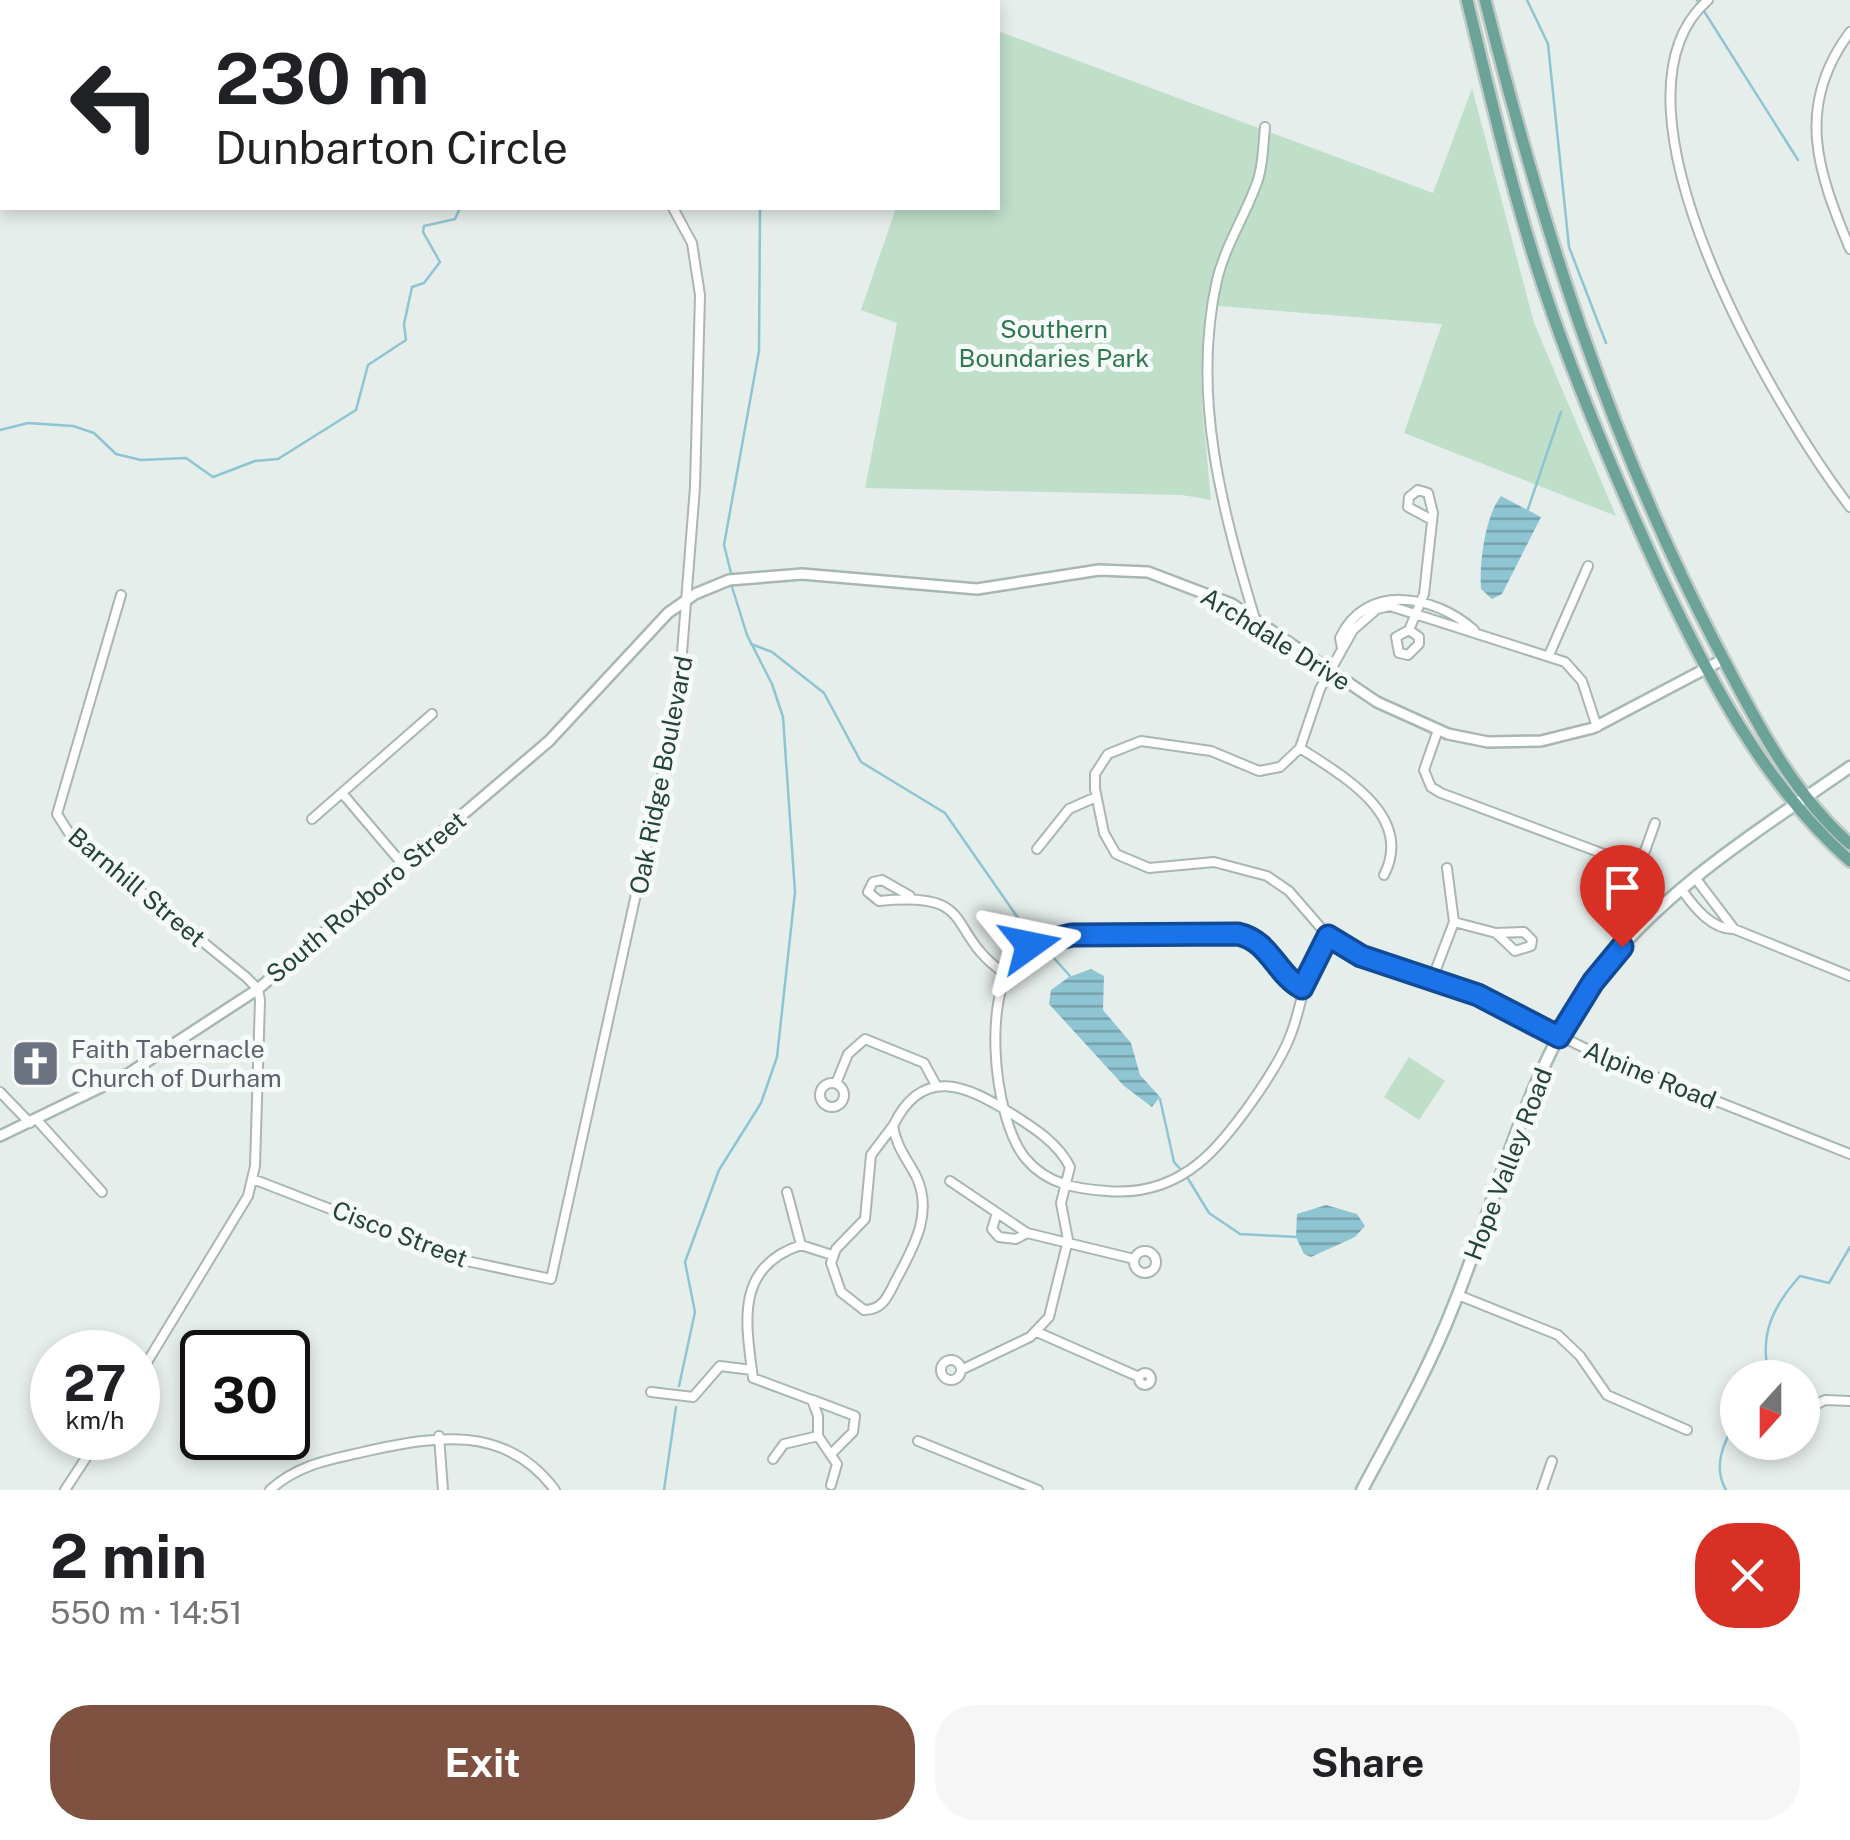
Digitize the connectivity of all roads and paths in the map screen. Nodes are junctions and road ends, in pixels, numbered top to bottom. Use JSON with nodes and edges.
{"nodes":[{"id":1,"x":1467,"y":0,"type":"edge"},
{"id":2,"x":1485,"y":0,"type":"edge"},
{"id":3,"x":1690,"y":0,"type":"edge"},
{"id":4,"x":1708,"y":0,"type":"edge"},
{"id":5,"x":1699,"y":8,"type":"junction"},
{"id":6,"x":1850,"y":32,"type":"edge"},
{"id":7,"x":1265,"y":128,"type":"dead end"},
{"id":8,"x":674,"y":210,"type":"edge"},
{"id":9,"x":1850,"y":249,"type":"edge"},
{"id":10,"x":1850,"y":508,"type":"edge"},
{"id":11,"x":1432,"y":520,"type":"dead end"},
{"id":12,"x":1588,"y":566,"type":"dead end"},
{"id":13,"x":121,"y":595,"type":"dead end"},
{"id":14,"x":688,"y":599,"type":"junction"},
{"id":15,"x":1420,"y":604,"type":"junction"},
{"id":16,"x":1417,"y":614,"type":"junction"},
{"id":17,"x":1255,"y":619,"type":"junction"},
{"id":18,"x":1409,"y":630,"type":"dead end"},
{"id":19,"x":1475,"y":631,"type":"junction"},
{"id":20,"x":1342,"y":648,"type":"junction"},
{"id":21,"x":1549,"y":656,"type":"junction"},
{"id":22,"x":1724,"y":660,"type":"junction"},
{"id":23,"x":1707,"y":669,"type":"junction"},
{"id":24,"x":1328,"y":671,"type":"junction"},
{"id":25,"x":432,"y":714,"type":"dead end"},
{"id":26,"x":1597,"y":727,"type":"junction"},
{"id":27,"x":1438,"y":730,"type":"junction"},
{"id":28,"x":1300,"y":748,"type":"junction"},
{"id":29,"x":1850,"y":767,"type":"edge"},
{"id":30,"x":342,"y":793,"type":"junction"},
{"id":31,"x":1096,"y":797,"type":"junction"},
{"id":32,"x":1800,"y":802,"type":"junction"},
{"id":33,"x":312,"y":819,"type":"dead end"},
{"id":34,"x":1655,"y":823,"type":"dead end"},
{"id":35,"x":1850,"y":844,"type":"edge"},
{"id":36,"x":1036,"y":849,"type":"dead end"},
{"id":37,"x":1850,"y":860,"type":"edge"},
{"id":38,"x":404,"y":866,"type":"junction"},
{"id":39,"x":1447,"y":868,"type":"dead end"},
{"id":40,"x":1384,"y":875,"type":"dead end"},
{"id":41,"x":1696,"y":879,"type":"junction"},
{"id":42,"x":1682,"y":890,"type":"junction"},
{"id":43,"x":910,"y":896,"type":"junction"},
{"id":44,"x":1454,"y":922,"type":"junction"},
{"id":45,"x":1734,"y":929,"type":"junction"},
{"id":46,"x":1496,"y":933,"type":"dead end"},
{"id":47,"x":1328,"y":936,"type":"junction"},
{"id":48,"x":1007,"y":975,"type":"junction"},
{"id":49,"x":1850,"y":976,"type":"edge"},
{"id":50,"x":1433,"y":977,"type":"junction"},
{"id":51,"x":1302,"y":988,"type":"junction"},
{"id":52,"x":258,"y":989,"type":"junction"},
{"id":53,"x":1559,"y":1037,"type":"junction"},
{"id":54,"x":837,"y":1082,"type":"dead end"},
{"id":55,"x":936,"y":1086,"type":"junction"},
{"id":56,"x":0,"y":1092,"type":"edge"},
{"id":57,"x":1006,"y":1110,"type":"junction"},
{"id":58,"x":34,"y":1122,"type":"junction"},
{"id":59,"x":893,"y":1126,"type":"junction"},
{"id":60,"x":0,"y":1136,"type":"edge"},
{"id":61,"x":1850,"y":1154,"type":"edge"},
{"id":62,"x":253,"y":1179,"type":"junction"},
{"id":63,"x":950,"y":1181,"type":"dead end"},
{"id":64,"x":1067,"y":1186,"type":"junction"},
{"id":65,"x":102,"y":1192,"type":"dead end"},
{"id":66,"x":787,"y":1192,"type":"dead end"},
{"id":67,"x":996,"y":1214,"type":"junction"},
{"id":68,"x":1027,"y":1233,"type":"junction"},
{"id":69,"x":1068,"y":1240,"type":"junction"},
{"id":70,"x":801,"y":1245,"type":"junction"},
{"id":71,"x":832,"y":1255,"type":"junction"},
{"id":72,"x":1134,"y":1259,"type":"dead end"},
{"id":73,"x":551,"y":1279,"type":"joint"},
{"id":74,"x":1458,"y":1295,"type":"junction"},
{"id":75,"x":1037,"y":1332,"type":"junction"},
{"id":76,"x":160,"y":1341,"type":"edge"},
{"id":77,"x":752,"y":1370,"type":"junction"},
{"id":78,"x":961,"y":1370,"type":"dead end"},
{"id":79,"x":1139,"y":1378,"type":"dead end"},
{"id":80,"x":651,"y":1392,"type":"dead end"},
{"id":81,"x":812,"y":1400,"type":"junction"},
{"id":82,"x":1850,"y":1401,"type":"edge"},
{"id":83,"x":1820,"y":1403,"type":"edge"},
{"id":84,"x":1687,"y":1430,"type":"dead end"},
{"id":85,"x":439,"y":1436,"type":"junction"},
{"id":86,"x":818,"y":1436,"type":"junction"},
{"id":87,"x":918,"y":1441,"type":"dead end"},
{"id":88,"x":832,"y":1452,"type":"junction"},
{"id":89,"x":773,"y":1458,"type":"dead end"},
{"id":90,"x":85,"y":1460,"type":"edge"},
{"id":91,"x":1552,"y":1461,"type":"dead end"},
{"id":92,"x":831,"y":1485,"type":"dead end"},
{"id":93,"x":65,"y":1490,"type":"edge"},
{"id":94,"x":270,"y":1490,"type":"edge"},
{"id":95,"x":443,"y":1490,"type":"edge"},
{"id":96,"x":555,"y":1490,"type":"edge"},
{"id":97,"x":1038,"y":1490,"type":"edge"},
{"id":98,"x":1362,"y":1490,"type":"edge"},
{"id":99,"x":1542,"y":1490,"type":"edge"}],
"edges":[{"from":1,"to":23,"type":"main road"},
{"from":2,"to":22,"type":"main road"},
{"from":3,"to":5,"type":"street"},
{"from":4,"to":5,"type":"street"},
{"from":5,"to":10,"type":"street"},
{"from":6,"to":9,"type":"street"},
{"from":7,"to":17,"type":"street"},
{"from":8,"to":14,"type":"street","name":"Oak Ridge Boulevard"},
{"from":11,"to":15,"type":"street"},
{"from":12,"to":21,"type":"street"},
{"from":13,"to":52,"type":"street","name":"Barnhill Street"},
{"from":14,"to":17,"type":"street","name":"Archdale Drive"},
{"from":14,"to":38,"type":"street","name":"South Roxboro Street"},
{"from":14,"to":73,"type":"street","name":"Oak Ridge Boulevard"},
{"from":15,"to":16,"type":"street"},
{"from":15,"to":19,"type":"street"},
{"from":15,"to":20,"type":"street"},
{"from":16,"to":18,"type":"street"},
{"from":16,"to":19,"type":"street"},
{"from":16,"to":20,"type":"street"},
{"from":17,"to":24,"type":"street","name":"Archdale Drive"},
{"from":19,"to":21,"type":"street"},
{"from":20,"to":24,"type":"street"},
{"from":21,"to":26,"type":"street"},
{"from":22,"to":23,"type":"street","name":"Archdale Drive"},
{"from":22,"to":32,"type":"main road"},
{"from":23,"to":26,"type":"street","name":"Archdale Drive"},
{"from":23,"to":32,"type":"main road"},
{"from":24,"to":27,"type":"street","name":"Archdale Drive"},
{"from":24,"to":28,"type":"street"},
{"from":25,"to":30,"type":"street"},
{"from":26,"to":27,"type":"street","name":"Archdale Drive"},
{"from":27,"to":34,"type":"street"},
{"from":28,"to":31,"type":"street"},
{"from":28,"to":40,"type":"street"},
{"from":29,"to":32,"type":"main road","name":"Hope Valley Road"},
{"from":30,"to":33,"type":"street"},
{"from":30,"to":38,"type":"street"},
{"from":31,"to":36,"type":"street"},
{"from":31,"to":47,"type":"street","name":"Alpine Road"},
{"from":32,"to":35,"type":"main road"},
{"from":32,"to":37,"type":"main road"},
{"from":32,"to":41,"type":"main road","name":"Hope Valley Road"},
{"from":38,"to":52,"type":"street","name":"South Roxboro Street"},
{"from":39,"to":44,"type":"street"},
{"from":41,"to":42,"type":"main road","name":"Hope Valley Road"},
{"from":41,"to":45,"type":"street"},
{"from":42,"to":45,"type":"street"},
{"from":42,"to":53,"type":"main road","name":"Hope Valley Road"},
{"from":43,"to":43,"type":"street"},
{"from":43,"to":48,"type":"street"},
{"from":44,"to":46,"type":"street"},
{"from":44,"to":50,"type":"street"},
{"from":45,"to":49,"type":"street"},
{"from":47,"to":50,"type":"street","name":"Alpine Road"},
{"from":47,"to":51,"type":"street"},
{"from":48,"to":51,"type":"street"},
{"from":48,"to":57,"type":"street"},
{"from":50,"to":53,"type":"street","name":"Alpine Road"},
{"from":51,"to":64,"type":"street"},
{"from":52,"to":58,"type":"street","name":"South Roxboro Street"},
{"from":52,"to":62,"type":"street"},
{"from":53,"to":61,"type":"street","name":"Alpine Road"},
{"from":53,"to":74,"type":"main road","name":"Hope Valley Road"},
{"from":54,"to":55,"type":"street"},
{"from":55,"to":57,"type":"street"},
{"from":55,"to":59,"type":"street"},
{"from":56,"to":58,"type":"street"},
{"from":57,"to":64,"type":"street"},
{"from":57,"to":64,"type":"street"},
{"from":58,"to":60,"type":"street","name":"South Roxboro Street"},
{"from":58,"to":65,"type":"street"},
{"from":59,"to":71,"type":"street"},
{"from":59,"to":71,"type":"street"},
{"from":62,"to":73,"type":"street","name":"Cisco Street"},
{"from":62,"to":76,"type":"street"},
{"from":63,"to":67,"type":"street"},
{"from":64,"to":69,"type":"street"},
{"from":66,"to":70,"type":"street"},
{"from":67,"to":68,"type":"street"},
{"from":67,"to":68,"type":"street"},
{"from":68,"to":69,"type":"street"},
{"from":69,"to":72,"type":"street"},
{"from":69,"to":75,"type":"street"},
{"from":70,"to":71,"type":"street"},
{"from":70,"to":77,"type":"street"},
{"from":74,"to":84,"type":"street"},
{"from":74,"to":98,"type":"main road","name":"Hope Valley Road"},
{"from":75,"to":78,"type":"street"},
{"from":75,"to":79,"type":"street"},
{"from":77,"to":80,"type":"street"},
{"from":77,"to":81,"type":"street"},
{"from":81,"to":86,"type":"street"},
{"from":81,"to":88,"type":"street"},
{"from":82,"to":83,"type":"street"},
{"from":85,"to":94,"type":"street"},
{"from":85,"to":95,"type":"street"},
{"from":85,"to":96,"type":"street"},
{"from":86,"to":88,"type":"street"},
{"from":86,"to":89,"type":"street"},
{"from":87,"to":97,"type":"street"},
{"from":88,"to":92,"type":"street"},
{"from":90,"to":93,"type":"street"},
{"from":91,"to":99,"type":"street"}]}
